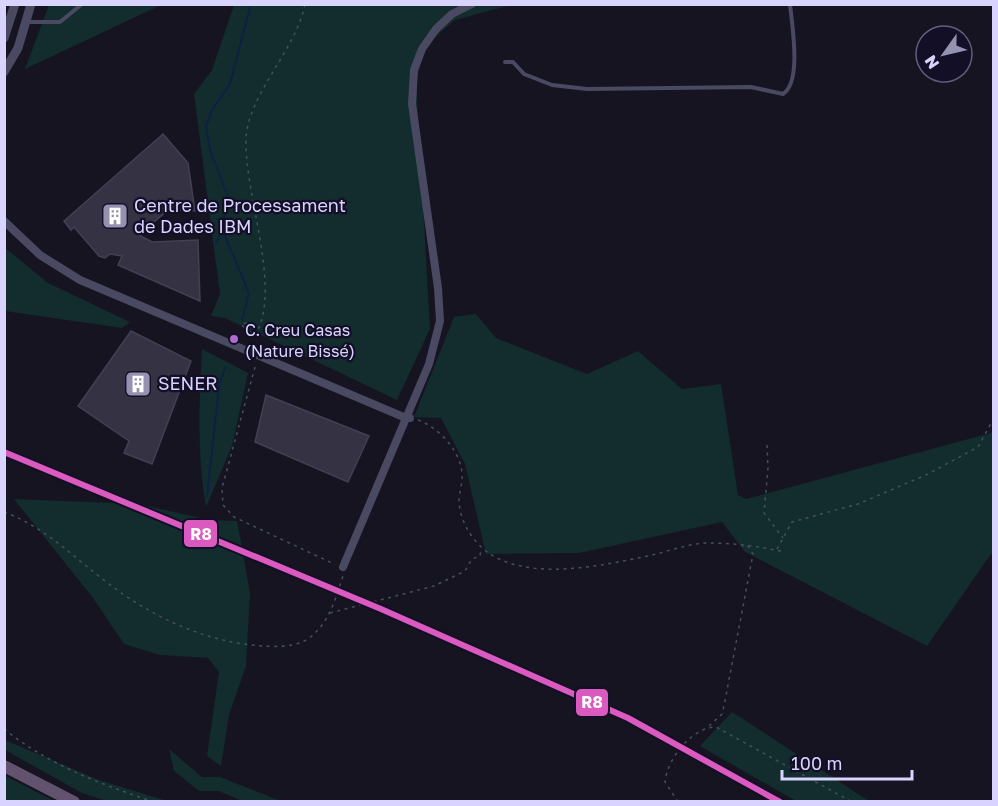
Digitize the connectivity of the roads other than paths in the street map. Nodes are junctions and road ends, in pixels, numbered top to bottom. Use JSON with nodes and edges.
{"nodes":[{"id":1,"x":15,"y":4,"type":"edge"},
{"id":2,"x":32,"y":4,"type":"edge"},
{"id":3,"x":82,"y":4,"type":"edge"},
{"id":4,"x":472,"y":4,"type":"edge"},
{"id":5,"x":790,"y":4,"type":"edge"},
{"id":6,"x":27,"y":22,"type":"junction"},
{"id":7,"x":4,"y":38,"type":"edge"},
{"id":8,"x":505,"y":62,"type":"dead end"},
{"id":9,"x":4,"y":72,"type":"edge"},
{"id":10,"x":4,"y":221,"type":"edge"},
{"id":11,"x":408,"y":418,"type":"junction"},
{"id":12,"x":343,"y":567,"type":"road end"},
{"id":13,"x":4,"y":766,"type":"edge"},
{"id":14,"x":74,"y":801,"type":"edge"}],
"edges":[{"from":1,"to":7,"type":"street"},
{"from":2,"to":6,"type":"street"},
{"from":3,"to":6,"type":"lane"},
{"from":4,"to":11,"type":"street"},
{"from":5,"to":8,"type":"lane"},
{"from":6,"to":9,"type":"street"},
{"from":10,"to":11,"type":"street"},
{"from":11,"to":12,"type":"street"},
{"from":13,"to":14,"type":"highway"}]}
